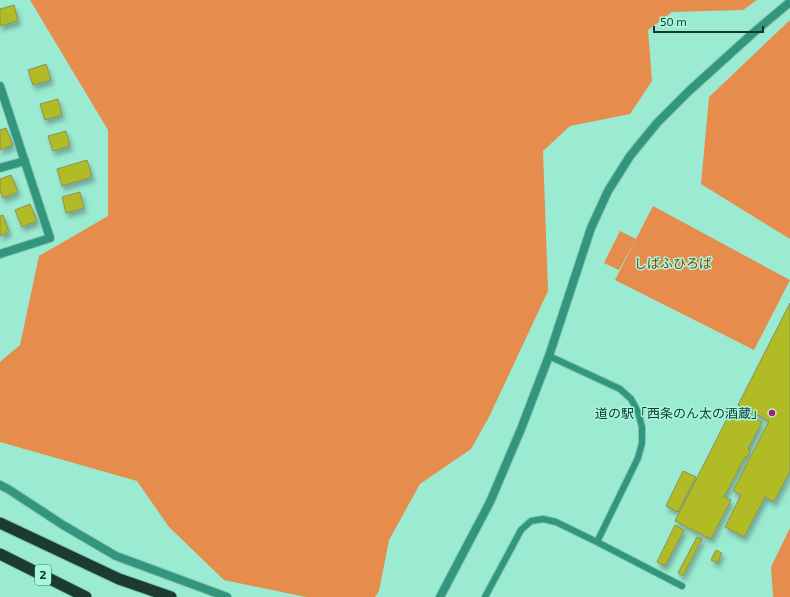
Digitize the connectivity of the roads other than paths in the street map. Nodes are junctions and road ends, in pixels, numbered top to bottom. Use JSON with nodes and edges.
{"nodes":[{"id":1,"x":790,"y":2,"type":"edge"},
{"id":2,"x":0,"y":86,"type":"edge"},
{"id":3,"x":25,"y":161,"type":"junction"},
{"id":4,"x":0,"y":168,"type":"edge"},
{"id":5,"x":0,"y":254,"type":"edge"},
{"id":6,"x":549,"y":356,"type":"junction"},
{"id":7,"x":0,"y":485,"type":"edge"},
{"id":8,"x":0,"y":523,"type":"edge"},
{"id":9,"x":598,"y":542,"type":"junction"},
{"id":10,"x":0,"y":554,"type":"edge"},
{"id":11,"x":682,"y":586,"type":"dead end"},
{"id":12,"x":86,"y":597,"type":"edge"},
{"id":13,"x":171,"y":597,"type":"edge"},
{"id":14,"x":227,"y":597,"type":"edge"},
{"id":15,"x":440,"y":597,"type":"edge"},
{"id":16,"x":485,"y":597,"type":"edge"}],
"edges":[{"from":1,"to":6,"type":"street"},
{"from":2,"to":3,"type":"street"},
{"from":3,"to":4,"type":"street"},
{"from":3,"to":5,"type":"street"},
{"from":6,"to":9,"type":"lane"},
{"from":6,"to":15,"type":"street"},
{"from":7,"to":14,"type":"street"},
{"from":8,"to":13,"type":"highway"},
{"from":9,"to":11,"type":"lane"},
{"from":9,"to":16,"type":"lane"},
{"from":10,"to":12,"type":"highway","number":"2"}]}
